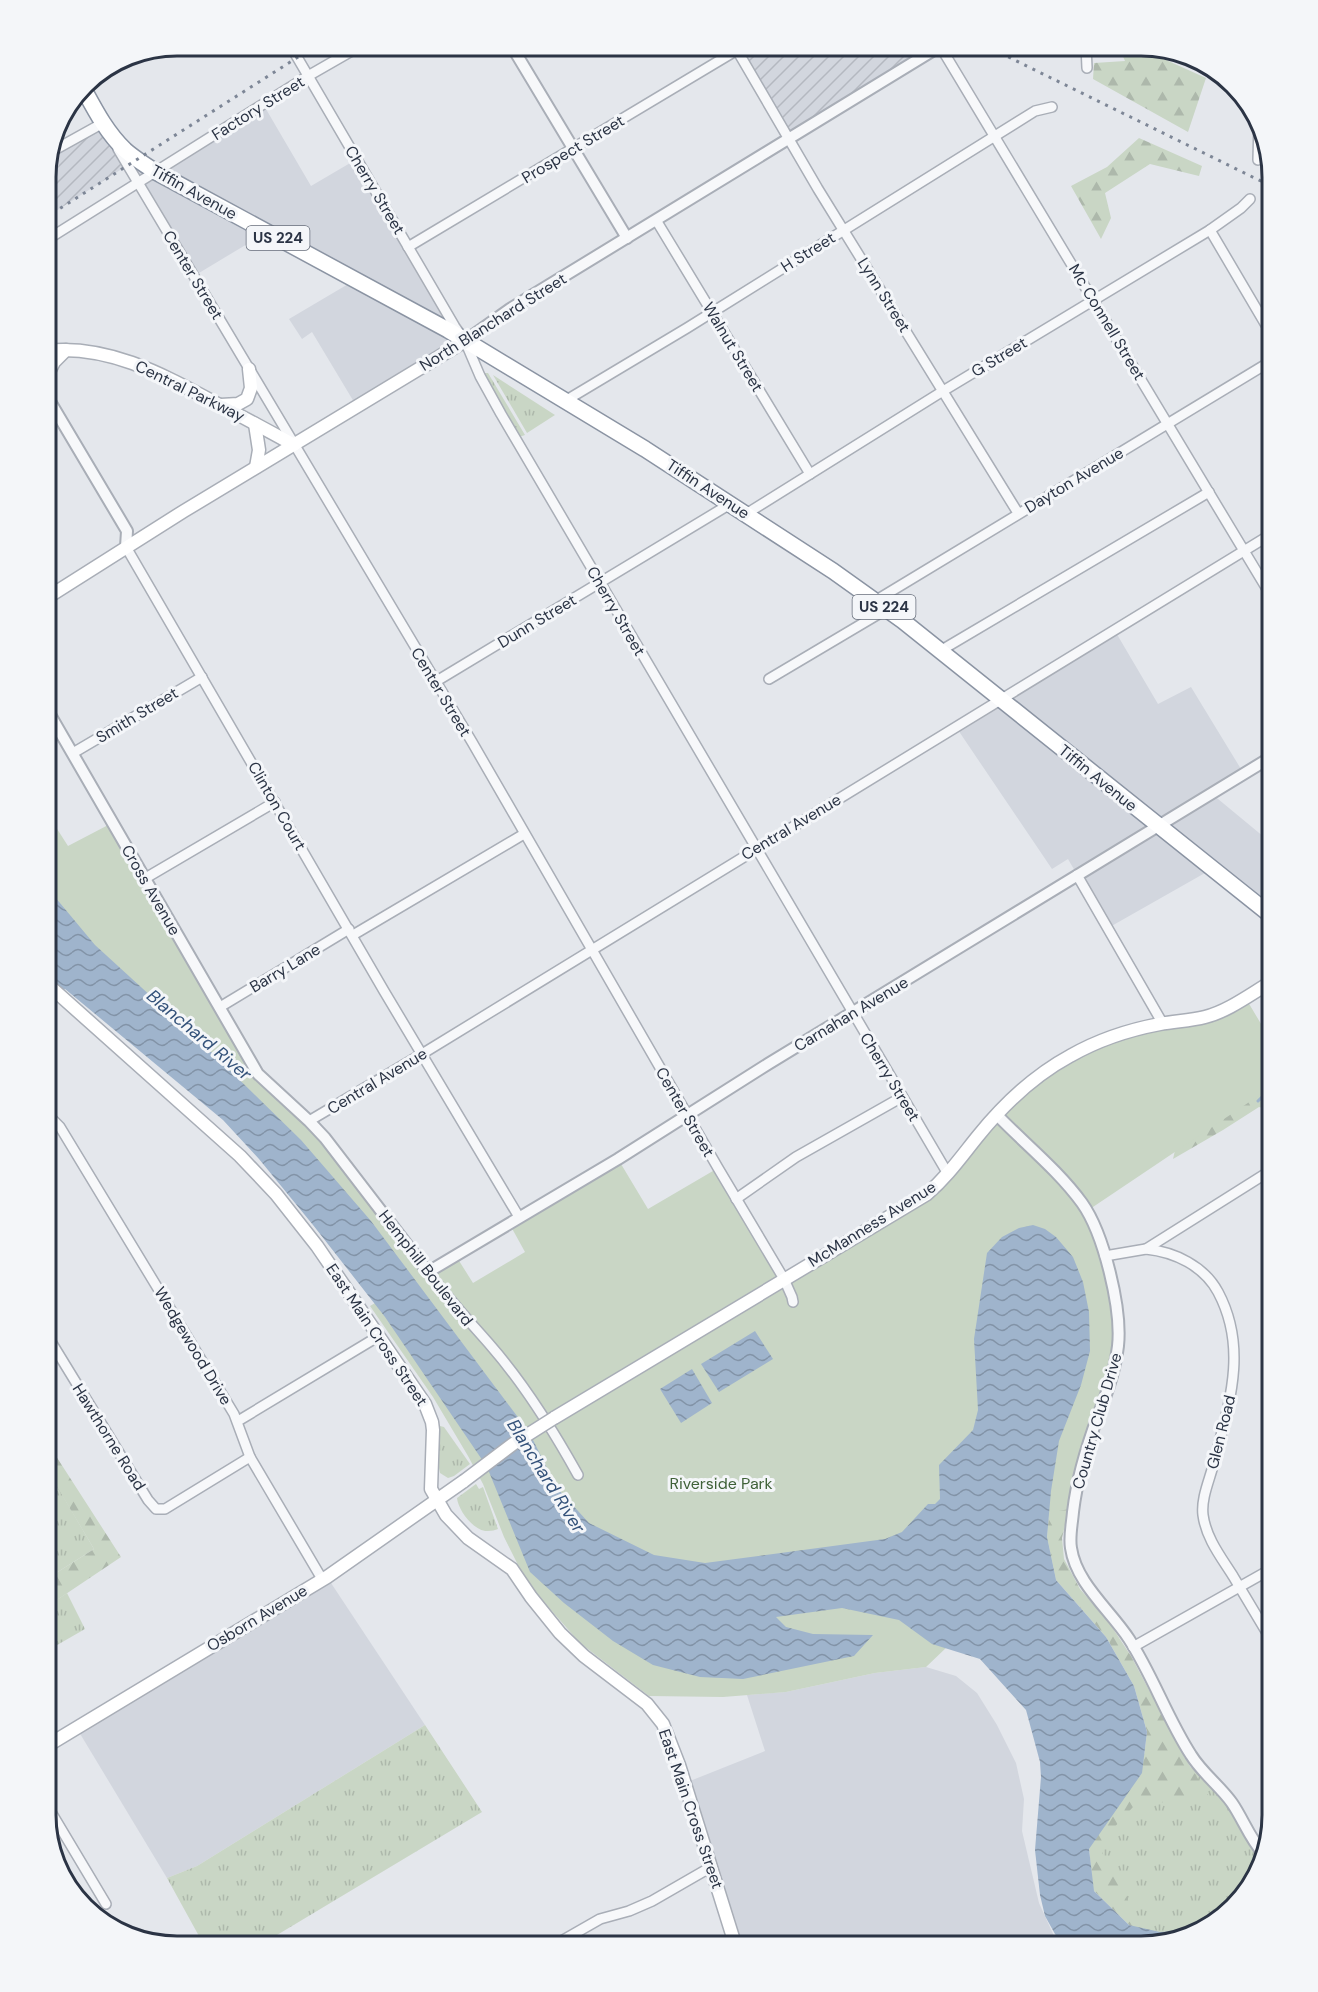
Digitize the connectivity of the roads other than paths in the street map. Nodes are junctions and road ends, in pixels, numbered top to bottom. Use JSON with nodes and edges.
{"nodes":[{"id":1,"x":297,"y":56,"type":"edge"},
{"id":2,"x":343,"y":56,"type":"edge"},
{"id":3,"x":517,"y":56,"type":"edge"},
{"id":4,"x":722,"y":56,"type":"edge"},
{"id":5,"x":740,"y":56,"type":"edge"},
{"id":6,"x":925,"y":56,"type":"edge"},
{"id":7,"x":947,"y":56,"type":"edge"},
{"id":8,"x":1086,"y":56,"type":"edge"},
{"id":9,"x":1087,"y":68,"type":"dead end"},
{"id":10,"x":309,"y":76,"type":"junction"},
{"id":11,"x":87,"y":95,"type":"edge"},
{"id":12,"x":1052,"y":107,"type":"dead end"},
{"id":13,"x":103,"y":123,"type":"junction"},
{"id":14,"x":994,"y":137,"type":"junction"},
{"id":15,"x":789,"y":139,"type":"junction"},
{"id":16,"x":60,"y":147,"type":"edge"},
{"id":17,"x":1258,"y":147,"type":"edge"},
{"id":18,"x":572,"y":149,"type":"junction"},
{"id":19,"x":1258,"y":160,"type":"dead end"},
{"id":20,"x":156,"y":172,"type":"junction"},
{"id":21,"x":138,"y":183,"type":"junction"},
{"id":22,"x":1250,"y":199,"type":"dead end"},
{"id":23,"x":656,"y":220,"type":"junction"},
{"id":24,"x":844,"y":230,"type":"junction"},
{"id":25,"x":1210,"y":230,"type":"junction"},
{"id":26,"x":56,"y":234,"type":"edge"},
{"id":27,"x":627,"y":238,"type":"junction"},
{"id":28,"x":408,"y":247,"type":"junction"},
{"id":29,"x":1093,"y":300,"type":"junction"},
{"id":30,"x":711,"y":312,"type":"junction"},
{"id":31,"x":1262,"y":319,"type":"edge"},
{"id":32,"x":465,"y":341,"type":"junction"},
{"id":33,"x":56,"y":350,"type":"edge"},
{"id":34,"x":66,"y":350,"type":"junction"},
{"id":35,"x":56,"y":360,"type":"edge"},
{"id":36,"x":1262,"y":367,"type":"edge"},
{"id":37,"x":249,"y":369,"type":"junction"},
{"id":38,"x":943,"y":391,"type":"junction"},
{"id":39,"x":565,"y":401,"type":"junction"},
{"id":40,"x":220,"y":405,"type":"junction"},
{"id":41,"x":56,"y":412,"type":"edge"},
{"id":42,"x":1168,"y":423,"type":"junction"},
{"id":43,"x":255,"y":424,"type":"junction"},
{"id":44,"x":294,"y":445,"type":"junction"},
{"id":45,"x":256,"y":467,"type":"junction"},
{"id":46,"x":810,"y":474,"type":"junction"},
{"id":47,"x":1209,"y":492,"type":"junction"},
{"id":48,"x":730,"y":504,"type":"junction"},
{"id":49,"x":1018,"y":513,"type":"junction"},
{"id":50,"x":746,"y":514,"type":"junction"},
{"id":51,"x":1262,"y":540,"type":"edge"},
{"id":52,"x":126,"y":547,"type":"junction"},
{"id":53,"x":1244,"y":551,"type":"junction"},
{"id":54,"x":1262,"y":581,"type":"edge"},
{"id":55,"x":600,"y":583,"type":"junction"},
{"id":56,"x":56,"y":593,"type":"edge"},
{"id":57,"x":881,"y":605,"type":"junction"},
{"id":58,"x":940,"y":651,"type":"junction"},
{"id":59,"x":202,"y":677,"type":"junction"},
{"id":60,"x":769,"y":679,"type":"dead end"},
{"id":61,"x":435,"y":682,"type":"junction"},
{"id":62,"x":1000,"y":700,"type":"junction"},
{"id":63,"x":56,"y":724,"type":"edge"},
{"id":64,"x":73,"y":753,"type":"junction"},
{"id":65,"x":1262,"y":763,"type":"edge"},
{"id":66,"x":275,"y":802,"type":"junction"},
{"id":67,"x":1158,"y":826,"type":"junction"},
{"id":68,"x":524,"y":834,"type":"junction"},
{"id":69,"x":756,"y":849,"type":"junction"},
{"id":70,"x":1077,"y":875,"type":"junction"},
{"id":71,"x":144,"y":879,"type":"junction"},
{"id":72,"x":1262,"y":908,"type":"edge"},
{"id":73,"x":351,"y":932,"type":"junction"},
{"id":74,"x":591,"y":949,"type":"junction"},
{"id":75,"x":1262,"y":987,"type":"edge"},
{"id":76,"x":56,"y":991,"type":"edge"},
{"id":77,"x":220,"y":1007,"type":"junction"},
{"id":78,"x":852,"y":1013,"type":"junction"},
{"id":79,"x":1163,"y":1024,"type":"junction"},
{"id":80,"x":422,"y":1054,"type":"junction"},
{"id":81,"x":258,"y":1074,"type":"joint"},
{"id":82,"x":902,"y":1097,"type":"junction"},
{"id":83,"x":687,"y":1115,"type":"junction"},
{"id":84,"x":997,"y":1115,"type":"junction"},
{"id":85,"x":309,"y":1121,"type":"junction"},
{"id":86,"x":56,"y":1124,"type":"edge"},
{"id":87,"x":948,"y":1174,"type":"junction"},
{"id":88,"x":1262,"y":1175,"type":"edge"},
{"id":89,"x":736,"y":1199,"type":"junction"},
{"id":90,"x":519,"y":1217,"type":"junction"},
{"id":91,"x":1146,"y":1250,"type":"junction"},
{"id":92,"x":1105,"y":1256,"type":"junction"},
{"id":93,"x":428,"y":1272,"type":"junction"},
{"id":94,"x":784,"y":1280,"type":"junction"},
{"id":95,"x":793,"y":1302,"type":"dead end"},
{"id":96,"x":379,"y":1336,"type":"junction"},
{"id":97,"x":56,"y":1350,"type":"edge"},
{"id":98,"x":238,"y":1421,"type":"junction"},
{"id":99,"x":250,"y":1457,"type":"junction"},
{"id":100,"x":578,"y":1475,"type":"dead end"},
{"id":101,"x":464,"y":1481,"type":"joint"},
{"id":102,"x":438,"y":1501,"type":"junction"},
{"id":103,"x":1262,"y":1574,"type":"edge"},
{"id":104,"x":322,"y":1580,"type":"junction"},
{"id":105,"x":1239,"y":1587,"type":"junction"},
{"id":106,"x":1262,"y":1625,"type":"edge"},
{"id":107,"x":1133,"y":1647,"type":"junction"},
{"id":108,"x":56,"y":1740,"type":"edge"},
{"id":109,"x":56,"y":1821,"type":"edge"},
{"id":110,"x":1258,"y":1845,"type":"edge"},
{"id":111,"x":711,"y":1867,"type":"junction"},
{"id":112,"x":106,"y":1904,"type":"dead end"},
{"id":113,"x":571,"y":1936,"type":"edge"},
{"id":114,"x":733,"y":1936,"type":"edge"}],
"edges":[{"from":1,"to":10,"type":"street","name":"Cherry Street"},
{"from":2,"to":10,"type":"street","name":"Factory Street"},
{"from":3,"to":18,"type":"street"},
{"from":4,"to":18,"type":"street","name":"Prospect Street"},
{"from":5,"to":15,"type":"street","name":"Lynn Street"},
{"from":6,"to":15,"type":"street","name":"North Blanchard Street"},
{"from":7,"to":14,"type":"street","name":"Mc Connell Street"},
{"from":8,"to":9,"type":"street"},
{"from":10,"to":20,"type":"street","name":"Factory Street"},
{"from":10,"to":28,"type":"street","name":"Cherry Street"},
{"from":11,"to":13,"type":"highway","name":"Center Street","number":"US 224"},
{"from":12,"to":14,"type":"street","name":"H Street"},
{"from":13,"to":16,"type":"street"},
{"from":13,"to":20,"type":"highway","name":"Tiffin Avenue","number":"US 224"},
{"from":13,"to":21,"type":"street","name":"Center Street"},
{"from":14,"to":24,"type":"street","name":"H Street"},
{"from":14,"to":29,"type":"street","name":"Mc Connell Street"},
{"from":15,"to":23,"type":"street","name":"North Blanchard Street"},
{"from":15,"to":24,"type":"street","name":"Lynn Street"},
{"from":17,"to":19,"type":"street"},
{"from":18,"to":27,"type":"street"},
{"from":18,"to":28,"type":"street","name":"Prospect Street"},
{"from":20,"to":21,"type":"street","name":"Factory Street"},
{"from":20,"to":32,"type":"highway","name":"Tiffin Avenue","number":"US 224"},
{"from":21,"to":26,"type":"street","name":"Factory Street"},
{"from":21,"to":37,"type":"street","name":"Center Street"},
{"from":22,"to":25,"type":"street","name":"G Street"},
{"from":23,"to":27,"type":"street","name":"North Blanchard Street"},
{"from":23,"to":30,"type":"street","name":"Walnut Street"},
{"from":24,"to":30,"type":"street","name":"H Street"},
{"from":24,"to":38,"type":"street","name":"Lynn Street"},
{"from":25,"to":29,"type":"street","name":"G Street"},
{"from":25,"to":31,"type":"street"},
{"from":27,"to":32,"type":"street","name":"North Blanchard Street"},
{"from":28,"to":32,"type":"street","name":"Cherry Street"},
{"from":29,"to":38,"type":"street","name":"G Street"},
{"from":29,"to":42,"type":"street","name":"Mc Connell Street"},
{"from":30,"to":39,"type":"street","name":"H Street"},
{"from":30,"to":46,"type":"street","name":"Walnut Street"},
{"from":32,"to":39,"type":"highway","name":"Tiffin Avenue","number":"US 224"},
{"from":32,"to":44,"type":"main road","name":"North Blanchard Street"},
{"from":32,"to":55,"type":"street","name":"Cherry Street"},
{"from":33,"to":34,"type":"main road","name":"Central Parkway"},
{"from":34,"to":35,"type":"main road"},
{"from":34,"to":40,"type":"main road","name":"Central Parkway"},
{"from":36,"to":42,"type":"street","name":"Dayton Avenue"},
{"from":37,"to":40,"type":"main road"},
{"from":37,"to":44,"type":"street","name":"Center Street"},
{"from":38,"to":46,"type":"street","name":"G Street"},
{"from":38,"to":49,"type":"street","name":"Lynn Street"},
{"from":39,"to":48,"type":"highway","name":"Tiffin Avenue","number":"US 224"},
{"from":40,"to":43,"type":"main road","name":"Central Parkway"},
{"from":41,"to":52,"type":"street","name":"Clinton Court"},
{"from":42,"to":47,"type":"street","name":"Mc Connell Street"},
{"from":42,"to":49,"type":"street","name":"Dayton Avenue"},
{"from":43,"to":44,"type":"main road","name":"Central Parkway"},
{"from":43,"to":45,"type":"main road"},
{"from":44,"to":45,"type":"main road","name":"North Blanchard Street"},
{"from":44,"to":61,"type":"street","name":"Center Street"},
{"from":45,"to":52,"type":"main road","name":"North Blanchard Street"},
{"from":46,"to":50,"type":"street","name":"G Street"},
{"from":47,"to":53,"type":"street","name":"Mc Connell Street"},
{"from":47,"to":58,"type":"street"},
{"from":48,"to":50,"type":"highway","name":"Tiffin Avenue","number":"US 224"},
{"from":48,"to":55,"type":"street","name":"Dunn Street"},
{"from":49,"to":57,"type":"street","name":"Dayton Avenue"},
{"from":50,"to":57,"type":"highway","name":"Tiffin Avenue","number":"US 224"},
{"from":51,"to":53,"type":"street","name":"Central Avenue"},
{"from":52,"to":56,"type":"main road","name":"North Blanchard Street"},
{"from":52,"to":59,"type":"street","name":"Clinton Court"},
{"from":53,"to":54,"type":"street","name":"Mc Connell Street"},
{"from":53,"to":62,"type":"street","name":"Central Avenue"},
{"from":55,"to":61,"type":"street","name":"Dunn Street"},
{"from":55,"to":69,"type":"street","name":"Cherry Street"},
{"from":57,"to":58,"type":"highway","name":"Tiffin Avenue","number":"US 224"},
{"from":57,"to":60,"type":"street","name":"Dayton Avenue"},
{"from":58,"to":62,"type":"highway","name":"Tiffin Avenue","number":"US 224"},
{"from":59,"to":64,"type":"street","name":"Smith Street"},
{"from":59,"to":66,"type":"street","name":"Clinton Court"},
{"from":61,"to":68,"type":"street","name":"Center Street"},
{"from":62,"to":67,"type":"highway","name":"Tiffin Avenue","number":"US 224"},
{"from":62,"to":69,"type":"street","name":"Central Avenue"},
{"from":63,"to":64,"type":"street","name":"Cross Avenue"},
{"from":64,"to":71,"type":"street","name":"Cross Avenue"},
{"from":65,"to":67,"type":"street","name":"Carnahan Avenue"},
{"from":66,"to":71,"type":"street"},
{"from":66,"to":73,"type":"street","name":"Clinton Court"},
{"from":67,"to":70,"type":"street","name":"Carnahan Avenue"},
{"from":67,"to":72,"type":"highway","name":"Tiffin Avenue","number":"US 224"},
{"from":68,"to":73,"type":"street","name":"Barry Lane"},
{"from":68,"to":74,"type":"street","name":"Center Street"},
{"from":69,"to":74,"type":"street","name":"Central Avenue"},
{"from":69,"to":78,"type":"street","name":"Cherry Street"},
{"from":70,"to":78,"type":"street","name":"Carnahan Avenue"},
{"from":70,"to":79,"type":"street"},
{"from":71,"to":77,"type":"street","name":"Cross Avenue"},
{"from":73,"to":77,"type":"street","name":"Barry Lane"},
{"from":73,"to":80,"type":"street","name":"Clinton Court"},
{"from":74,"to":80,"type":"street","name":"Central Avenue"},
{"from":74,"to":83,"type":"street","name":"Center Street"},
{"from":75,"to":79,"type":"main road","name":"McManness Avenue"},
{"from":76,"to":96,"type":"main road","name":"East Main Cross Street"},
{"from":77,"to":81,"type":"street","name":"Cross Avenue"},
{"from":78,"to":82,"type":"street","name":"Cherry Street"},
{"from":78,"to":83,"type":"street","name":"Carnahan Avenue"},
{"from":79,"to":84,"type":"main road","name":"McManness Avenue"},
{"from":80,"to":85,"type":"street","name":"Central Avenue"},
{"from":80,"to":90,"type":"street","name":"Clinton Court"},
{"from":81,"to":85,"type":"street","name":"Hemphill Boulevard"},
{"from":82,"to":87,"type":"street","name":"Cherry Street"},
{"from":82,"to":89,"type":"street"},
{"from":83,"to":89,"type":"street","name":"Center Street"},
{"from":83,"to":90,"type":"street","name":"Carnahan Avenue"},
{"from":84,"to":87,"type":"main road","name":"McManness Avenue"},
{"from":84,"to":92,"type":"street","name":"Country Club Drive"},
{"from":85,"to":93,"type":"street","name":"Hemphill Boulevard"},
{"from":86,"to":98,"type":"street","name":"Wedgewood Drive"},
{"from":87,"to":94,"type":"main road","name":"McManness Avenue"},
{"from":88,"to":91,"type":"street"},
{"from":89,"to":94,"type":"street","name":"Center Street"},
{"from":90,"to":93,"type":"street","name":"Carnahan Avenue"},
{"from":91,"to":92,"type":"street"},
{"from":91,"to":105,"type":"street","name":"Glen Road"},
{"from":92,"to":107,"type":"street","name":"Country Club Drive"},
{"from":93,"to":100,"type":"street","name":"Hemphill Boulevard"},
{"from":94,"to":95,"type":"street","name":"Center Street"},
{"from":94,"to":101,"type":"main road","name":"McManness Avenue","bridge":true},
{"from":96,"to":98,"type":"street"},
{"from":96,"to":102,"type":"main road","name":"East Main Cross Street"},
{"from":97,"to":99,"type":"street","name":"Hawthorne Road"},
{"from":98,"to":99,"type":"street","name":"Wedgewood Drive"},
{"from":99,"to":104,"type":"street","name":"Wedgewood Drive"},
{"from":101,"to":102,"type":"main road","name":"Osborn Avenue"},
{"from":102,"to":104,"type":"main road","name":"Osborn Avenue"},
{"from":102,"to":111,"type":"main road","name":"East Main Cross Street"},
{"from":103,"to":105,"type":"street"},
{"from":104,"to":108,"type":"main road","name":"Osborn Avenue"},
{"from":105,"to":106,"type":"street","name":"Glen Road"},
{"from":105,"to":107,"type":"street"},
{"from":107,"to":110,"type":"street","name":"Country Club Drive"},
{"from":109,"to":112,"type":"street"},
{"from":111,"to":113,"type":"street"},
{"from":111,"to":114,"type":"main road","name":"East Main Cross Street"}]}
